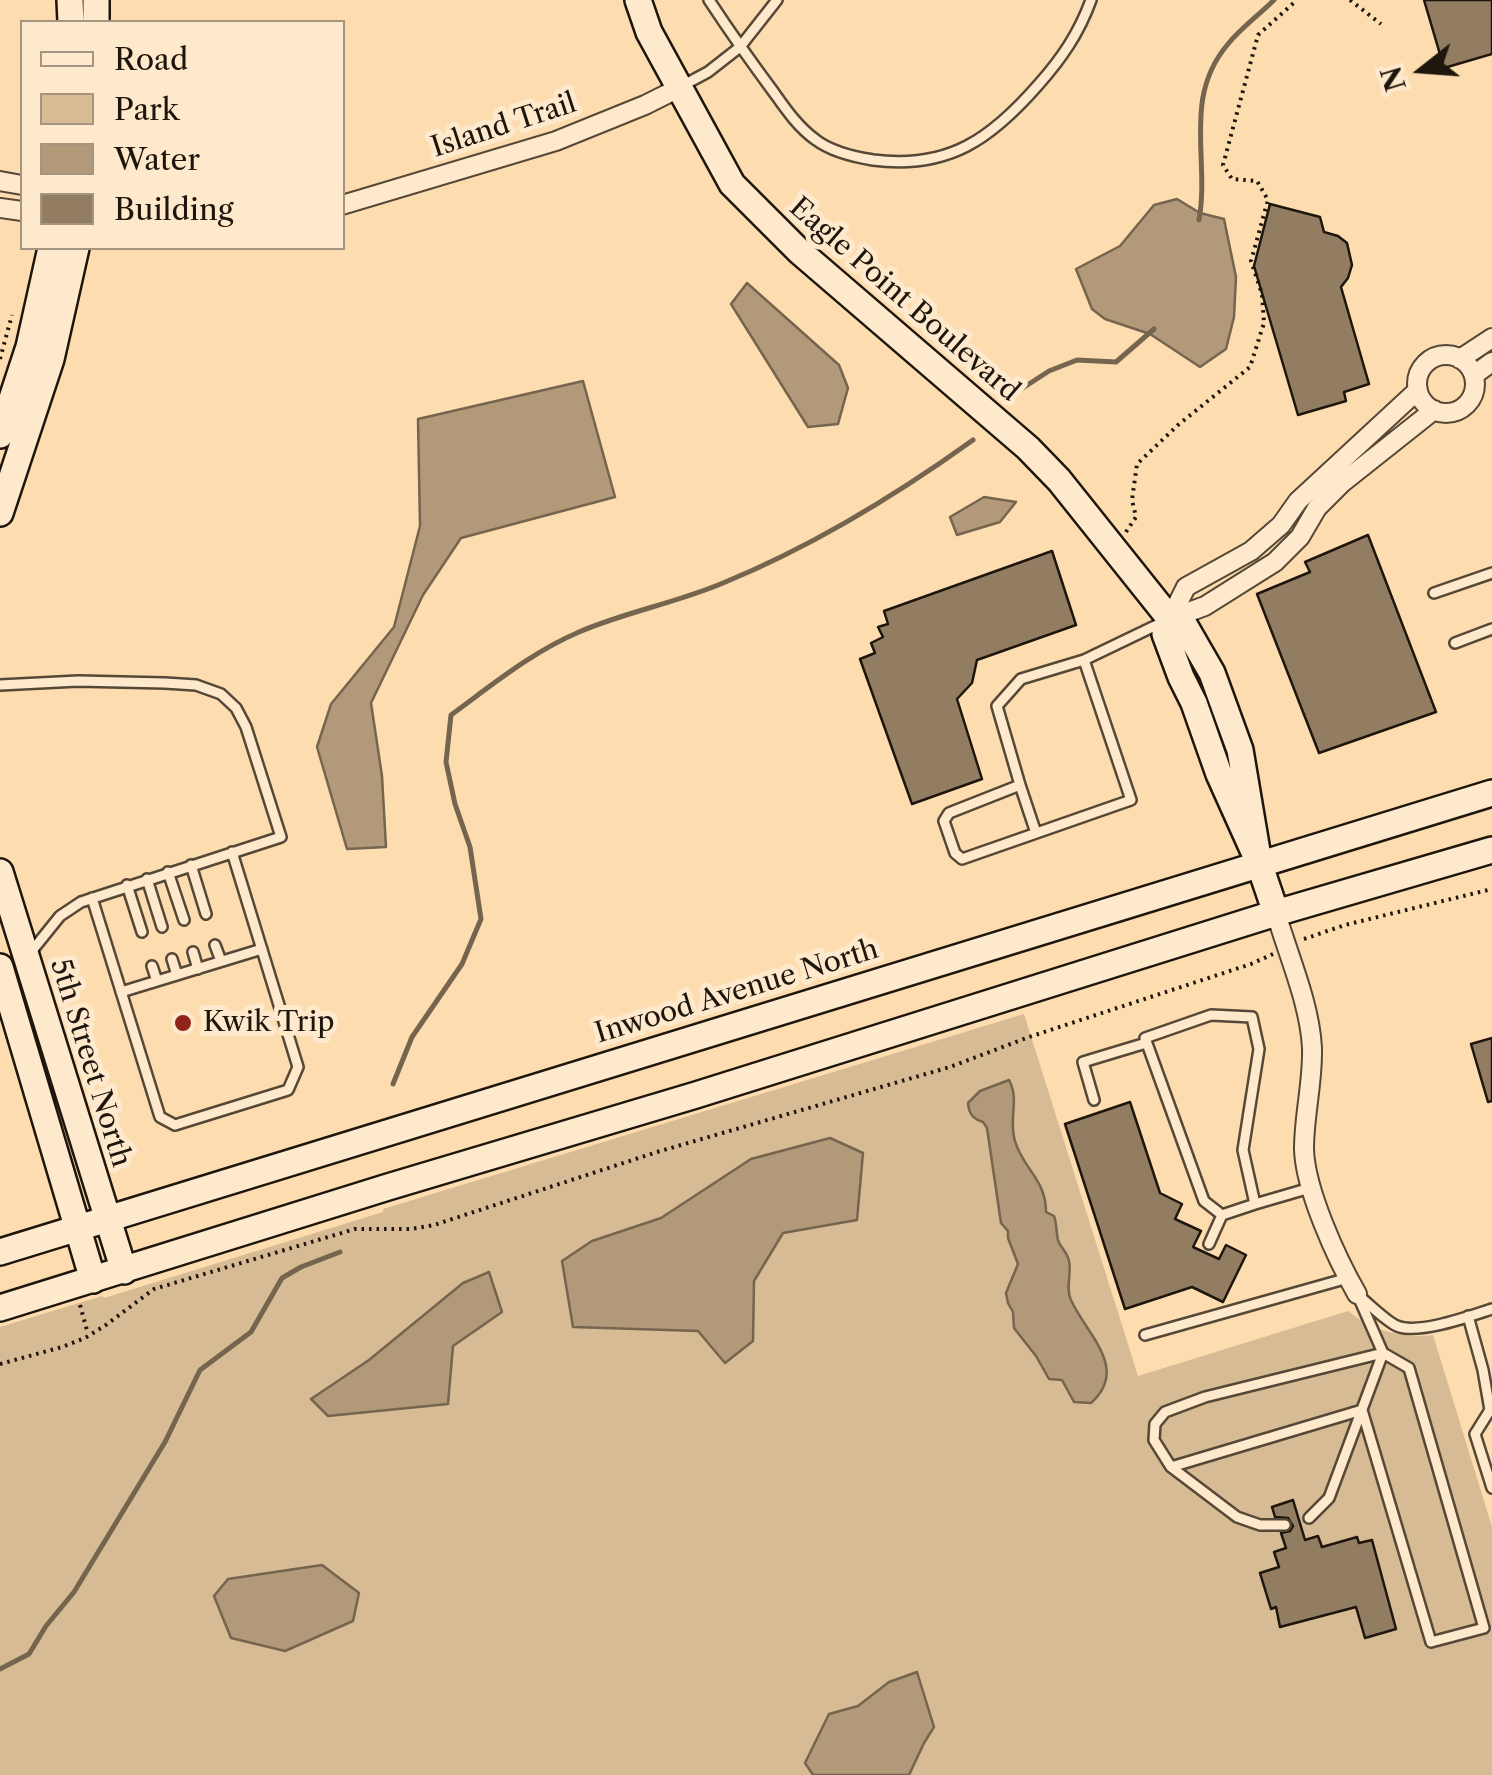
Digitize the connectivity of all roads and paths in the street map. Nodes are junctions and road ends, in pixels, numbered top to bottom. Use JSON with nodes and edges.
{"nodes":[{"id":1,"x":638,"y":0,"type":"edge"},
{"id":2,"x":709,"y":0,"type":"edge"},
{"id":3,"x":778,"y":0,"type":"edge"},
{"id":4,"x":1091,"y":0,"type":"edge"},
{"id":5,"x":1297,"y":0,"type":"edge"},
{"id":6,"x":1350,"y":0,"type":"edge"},
{"id":7,"x":1381,"y":24,"type":"dead end"},
{"id":8,"x":740,"y":47,"type":"junction"},
{"id":9,"x":679,"y":88,"type":"junction"},
{"id":10,"x":345,"y":205,"type":"edge"},
{"id":11,"x":51,"y":250,"type":"edge"},
{"id":12,"x":76,"y":250,"type":"edge"},
{"id":13,"x":1492,"y":338,"type":"edge"},
{"id":14,"x":1460,"y":358,"type":"junction"},
{"id":15,"x":1492,"y":362,"type":"edge"},
{"id":16,"x":1474,"y":375,"type":"junction"},
{"id":17,"x":1418,"y":390,"type":"junction"},
{"id":18,"x":1434,"y":410,"type":"junction"},
{"id":19,"x":0,"y":435,"type":"edge"},
{"id":20,"x":0,"y":513,"type":"edge"},
{"id":21,"x":1112,"y":546,"type":"junction"},
{"id":22,"x":1492,"y":573,"type":"edge"},
{"id":23,"x":1434,"y":593,"type":"dead end"},
{"id":24,"x":1170,"y":619,"type":"junction"},
{"id":25,"x":1492,"y":629,"type":"edge"},
{"id":26,"x":1455,"y":642,"type":"dead end"},
{"id":27,"x":1084,"y":660,"type":"junction"},
{"id":28,"x":0,"y":684,"type":"edge"},
{"id":29,"x":1020,"y":786,"type":"junction"},
{"id":30,"x":1492,"y":793,"type":"edge"},
{"id":31,"x":1036,"y":833,"type":"junction"},
{"id":32,"x":1492,"y":850,"type":"edge"},
{"id":33,"x":232,"y":852,"type":"junction"},
{"id":34,"x":1259,"y":862,"type":"junction"},
{"id":35,"x":192,"y":865,"type":"junction"},
{"id":36,"x":0,"y":872,"type":"edge"},
{"id":37,"x":168,"y":872,"type":"junction"},
{"id":38,"x":147,"y":879,"type":"junction"},
{"id":39,"x":127,"y":885,"type":"junction"},
{"id":40,"x":1492,"y":889,"type":"edge"},
{"id":41,"x":86,"y":900,"type":"junction"},
{"id":42,"x":1276,"y":913,"type":"junction"},
{"id":43,"x":206,"y":914,"type":"dead end"},
{"id":44,"x":184,"y":920,"type":"dead end"},
{"id":45,"x":162,"y":926,"type":"dead end"},
{"id":46,"x":142,"y":932,"type":"dead end"},
{"id":47,"x":1310,"y":936,"type":"dead end"},
{"id":48,"x":216,"y":945,"type":"dead end"},
{"id":49,"x":262,"y":949,"type":"junction"},
{"id":50,"x":193,"y":952,"type":"dead end"},
{"id":51,"x":27,"y":958,"type":"junction"},
{"id":52,"x":172,"y":959,"type":"dead end"},
{"id":53,"x":1264,"y":959,"type":"dead end"},
{"id":54,"x":220,"y":962,"type":"junction"},
{"id":55,"x":152,"y":966,"type":"dead end"},
{"id":56,"x":0,"y":967,"type":"edge"},
{"id":57,"x":198,"y":968,"type":"junction"},
{"id":58,"x":177,"y":975,"type":"junction"},
{"id":59,"x":156,"y":981,"type":"junction"},
{"id":60,"x":121,"y":992,"type":"junction"},
{"id":61,"x":1146,"y":1043,"type":"junction"},
{"id":62,"x":1094,"y":1100,"type":"dead end"},
{"id":63,"x":1312,"y":1188,"type":"junction"},
{"id":64,"x":1255,"y":1204,"type":"junction"},
{"id":65,"x":1222,"y":1215,"type":"junction"},
{"id":66,"x":108,"y":1218,"type":"junction"},
{"id":67,"x":77,"y":1228,"type":"junction"},
{"id":68,"x":1208,"y":1244,"type":"dead end"},
{"id":69,"x":0,"y":1252,"type":"edge"},
{"id":70,"x":124,"y":1271,"type":"junction"},
{"id":71,"x":93,"y":1280,"type":"junction"},
{"id":72,"x":1352,"y":1286,"type":"junction"},
{"id":73,"x":80,"y":1304,"type":"dead end"},
{"id":74,"x":0,"y":1308,"type":"edge"},
{"id":75,"x":1492,"y":1309,"type":"edge"},
{"id":76,"x":1468,"y":1316,"type":"junction"},
{"id":77,"x":1145,"y":1335,"type":"dead end"},
{"id":78,"x":89,"y":1336,"type":"junction"},
{"id":79,"x":1383,"y":1353,"type":"junction"},
{"id":80,"x":0,"y":1364,"type":"edge"},
{"id":81,"x":1362,"y":1410,"type":"junction"},
{"id":82,"x":1170,"y":1467,"type":"junction"},
{"id":83,"x":1492,"y":1488,"type":"edge"},
{"id":84,"x":1309,"y":1518,"type":"dead end"},
{"id":85,"x":1285,"y":1526,"type":"dead end"}],
"edges":[{"from":1,"to":9,"type":"main road","name":"Eagle Point Boulevard"},
{"from":2,"to":8,"type":"lane"},
{"from":3,"to":8,"type":"lane"},
{"from":4,"to":8,"type":"lane"},
{"from":5,"to":21,"type":"path"},
{"from":6,"to":7,"type":"path"},
{"from":8,"to":9,"type":"lane"},
{"from":9,"to":10,"type":"street","name":"Island Trail"},
{"from":9,"to":21,"type":"main road","name":"Eagle Point Boulevard"},
{"from":11,"to":19,"type":"main road"},
{"from":12,"to":20,"type":"main road"},
{"from":13,"to":14,"type":"street"},
{"from":14,"to":16,"type":"street"},
{"from":14,"to":17,"type":"street"},
{"from":15,"to":16,"type":"street"},
{"from":16,"to":18,"type":"street"},
{"from":17,"to":18,"type":"street"},
{"from":17,"to":24,"type":"street"},
{"from":18,"to":24,"type":"street"},
{"from":21,"to":24,"type":"main road","name":"Eagle Point Boulevard"},
{"from":22,"to":23,"type":"lane"},
{"from":24,"to":27,"type":"lane"},
{"from":24,"to":34,"type":"main road"},
{"from":25,"to":26,"type":"lane"},
{"from":27,"to":29,"type":"lane"},
{"from":27,"to":31,"type":"lane"},
{"from":28,"to":33,"type":"lane"},
{"from":29,"to":31,"type":"lane"},
{"from":29,"to":31,"type":"lane"},
{"from":30,"to":34,"type":"main road","name":"Inwood Avenue North"},
{"from":32,"to":42,"type":"main road"},
{"from":33,"to":35,"type":"lane"},
{"from":33,"to":49,"type":"lane"},
{"from":34,"to":42,"type":"main road"},
{"from":34,"to":66,"type":"main road","name":"Inwood Avenue North"},
{"from":35,"to":37,"type":"lane"},
{"from":35,"to":43,"type":"lane"},
{"from":36,"to":51,"type":"main road","name":"5th Street North"},
{"from":37,"to":38,"type":"lane"},
{"from":37,"to":44,"type":"lane"},
{"from":38,"to":39,"type":"lane"},
{"from":38,"to":45,"type":"lane"},
{"from":39,"to":41,"type":"lane"},
{"from":39,"to":46,"type":"lane"},
{"from":40,"to":47,"type":"path"},
{"from":41,"to":51,"type":"lane"},
{"from":41,"to":60,"type":"lane"},
{"from":42,"to":63,"type":"street"},
{"from":42,"to":70,"type":"main road"},
{"from":48,"to":54,"type":"lane"},
{"from":49,"to":54,"type":"lane"},
{"from":49,"to":60,"type":"lane"},
{"from":50,"to":57,"type":"lane"},
{"from":51,"to":66,"type":"main road","name":"5th Street North"},
{"from":52,"to":58,"type":"lane"},
{"from":53,"to":78,"type":"path"},
{"from":54,"to":57,"type":"lane"},
{"from":55,"to":59,"type":"lane"},
{"from":56,"to":67,"type":"main road"},
{"from":57,"to":58,"type":"lane"},
{"from":58,"to":59,"type":"lane"},
{"from":59,"to":60,"type":"lane"},
{"from":61,"to":62,"type":"lane"},
{"from":61,"to":64,"type":"lane"},
{"from":61,"to":65,"type":"lane"},
{"from":63,"to":64,"type":"lane"},
{"from":63,"to":72,"type":"street"},
{"from":64,"to":65,"type":"lane"},
{"from":65,"to":68,"type":"lane"},
{"from":66,"to":67,"type":"main road","name":"Inwood Avenue North"},
{"from":66,"to":70,"type":"main road","name":"5th Street North"},
{"from":67,"to":69,"type":"main road","name":"Inwood Avenue North"},
{"from":67,"to":71,"type":"main road"},
{"from":70,"to":71,"type":"main road"},
{"from":71,"to":74,"type":"main road"},
{"from":72,"to":76,"type":"lane"},
{"from":72,"to":77,"type":"lane"},
{"from":72,"to":79,"type":"lane"},
{"from":73,"to":78,"type":"path"},
{"from":75,"to":76,"type":"lane"},
{"from":76,"to":83,"type":"lane"},
{"from":78,"to":80,"type":"path"},
{"from":79,"to":81,"type":"lane"},
{"from":79,"to":81,"type":"lane"},
{"from":79,"to":82,"type":"lane"},
{"from":81,"to":82,"type":"lane"},
{"from":81,"to":84,"type":"lane"},
{"from":82,"to":85,"type":"lane"}]}
